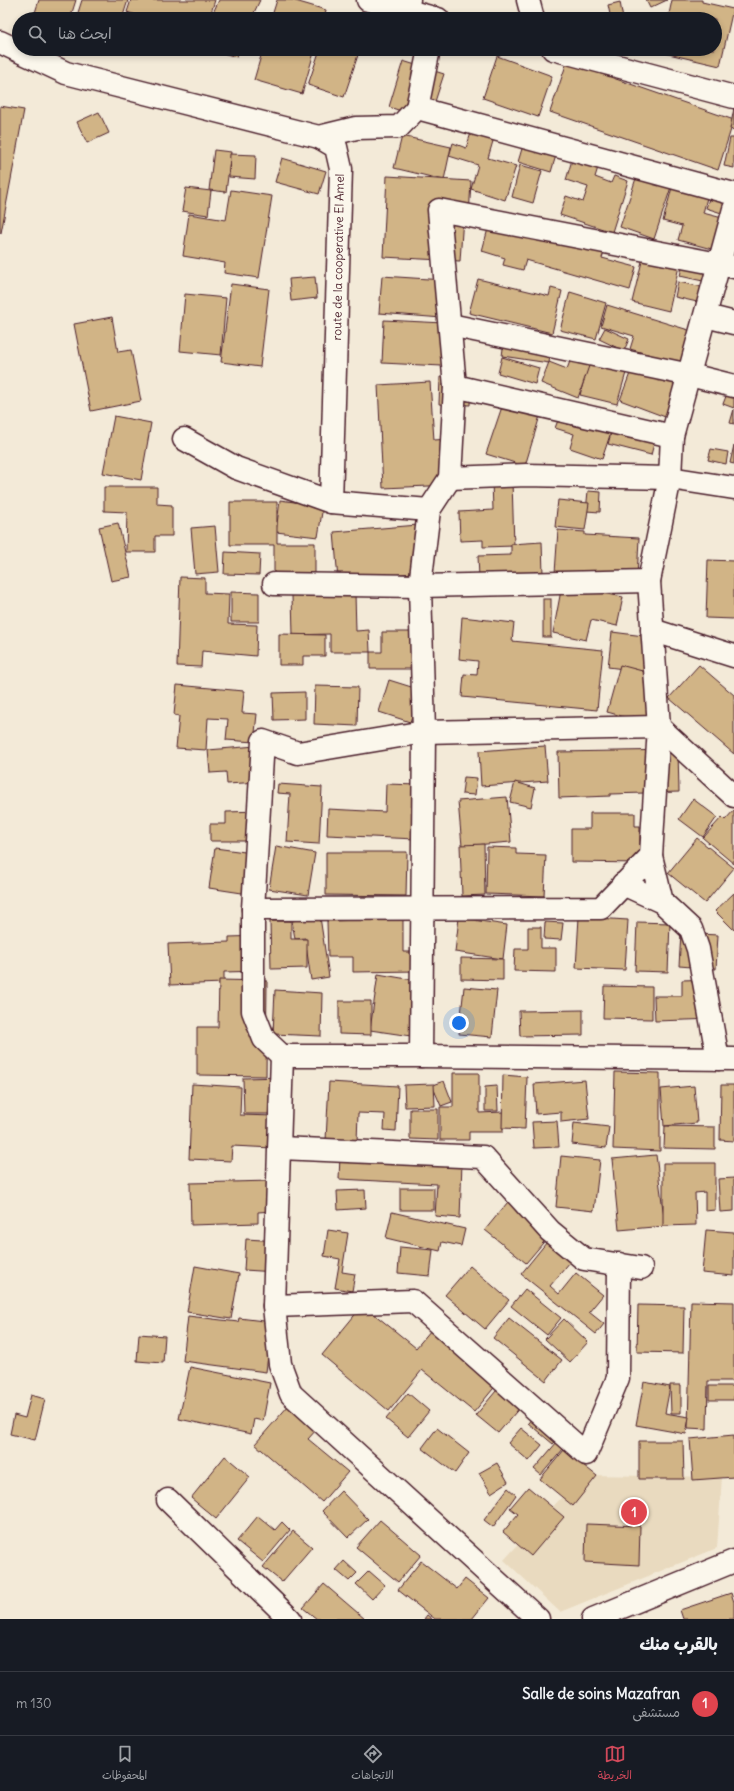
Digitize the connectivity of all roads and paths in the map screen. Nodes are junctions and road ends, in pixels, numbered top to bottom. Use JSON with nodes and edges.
{"nodes":[{"id":1,"x":368,"y":0,"type":"edge"},
{"id":2,"x":528,"y":0,"type":"edge"},
{"id":3,"x":405,"y":5,"type":"edge"},
{"id":4,"x":420,"y":12,"type":"edge"},
{"id":5,"x":531,"y":12,"type":"edge"},
{"id":6,"x":0,"y":42,"type":"edge"},
{"id":7,"x":12,"y":48,"type":"edge"},
{"id":8,"x":30,"y":56,"type":"edge"},
{"id":9,"x":428,"y":56,"type":"edge"},
{"id":10,"x":579,"y":56,"type":"edge"},
{"id":11,"x":734,"y":97,"type":"edge"},
{"id":12,"x":417,"y":108,"type":"junction"},
{"id":13,"x":319,"y":137,"type":"junction"},
{"id":14,"x":734,"y":194,"type":"edge"},
{"id":15,"x":734,"y":209,"type":"edge"},
{"id":16,"x":726,"y":265,"type":"edge"},
{"id":17,"x":706,"y":316,"type":"junction"},
{"id":18,"x":734,"y":323,"type":"edge"},
{"id":19,"x":450,"y":325,"type":"junction"},
{"id":20,"x":690,"y":375,"type":"junction"},
{"id":21,"x":455,"y":386,"type":"junction"},
{"id":22,"x":734,"y":386,"type":"edge"},
{"id":23,"x":672,"y":436,"type":"junction"},
{"id":24,"x":184,"y":439,"type":"dead end"},
{"id":25,"x":450,"y":478,"type":"junction"},
{"id":26,"x":670,"y":478,"type":"junction"},
{"id":27,"x":734,"y":488,"type":"edge"},
{"id":28,"x":331,"y":502,"type":"junction"},
{"id":29,"x":429,"y":510,"type":"junction"},
{"id":30,"x":649,"y":581,"type":"junction"},
{"id":31,"x":274,"y":584,"type":"dead end"},
{"id":32,"x":420,"y":586,"type":"junction"},
{"id":33,"x":652,"y":630,"type":"junction"},
{"id":34,"x":734,"y":656,"type":"edge"},
{"id":35,"x":659,"y":727,"type":"junction"},
{"id":36,"x":424,"y":732,"type":"junction"},
{"id":37,"x":734,"y":796,"type":"edge"},
{"id":38,"x":651,"y":856,"type":"junction"},
{"id":39,"x":623,"y":884,"type":"junction"},
{"id":40,"x":662,"y":902,"type":"junction"},
{"id":41,"x":253,"y":909,"type":"junction"},
{"id":42,"x":423,"y":909,"type":"junction"},
{"id":43,"x":282,"y":1056,"type":"junction"},
{"id":44,"x":421,"y":1056,"type":"junction"},
{"id":45,"x":726,"y":1059,"type":"edge"},
{"id":46,"x":280,"y":1148,"type":"junction"},
{"id":47,"x":619,"y":1264,"type":"junction"},
{"id":48,"x":641,"y":1268,"type":"dead end"},
{"id":49,"x":274,"y":1306,"type":"junction"},
{"id":50,"x":168,"y":1500,"type":"dead end"},
{"id":51,"x":734,"y":1561,"type":"edge"},
{"id":52,"x":290,"y":1619,"type":"edge"},
{"id":53,"x":538,"y":1619,"type":"edge"},
{"id":54,"x":593,"y":1619,"type":"edge"}],
"edges":[{"from":1,"to":3,"type":"street"},
{"from":2,"to":5,"type":"street"},
{"from":3,"to":4,"type":"street"},
{"from":6,"to":7,"type":"street","name":"route de la cooperative El Amel"},
{"from":8,"to":13,"type":"street","name":"route de la cooperative El Amel"},
{"from":9,"to":12,"type":"street"},
{"from":10,"to":11,"type":"street"},
{"from":12,"to":13,"type":"street"},
{"from":12,"to":14,"type":"street"},
{"from":13,"to":28,"type":"street","name":"route de la cooperative El Amel"},
{"from":15,"to":16,"type":"street"},
{"from":16,"to":17,"type":"street"},
{"from":16,"to":19,"type":"street"},
{"from":17,"to":18,"type":"street"},
{"from":17,"to":20,"type":"street"},
{"from":19,"to":20,"type":"street"},
{"from":19,"to":21,"type":"street"},
{"from":20,"to":22,"type":"street"},
{"from":20,"to":23,"type":"street"},
{"from":21,"to":23,"type":"street"},
{"from":21,"to":25,"type":"street"},
{"from":23,"to":26,"type":"street"},
{"from":24,"to":28,"type":"street"},
{"from":25,"to":26,"type":"street"},
{"from":25,"to":29,"type":"street"},
{"from":26,"to":27,"type":"street"},
{"from":26,"to":30,"type":"street"},
{"from":28,"to":29,"type":"street"},
{"from":29,"to":32,"type":"street"},
{"from":30,"to":32,"type":"street"},
{"from":30,"to":33,"type":"street"},
{"from":31,"to":32,"type":"street"},
{"from":32,"to":36,"type":"street"},
{"from":33,"to":34,"type":"street"},
{"from":33,"to":35,"type":"street"},
{"from":35,"to":36,"type":"street"},
{"from":35,"to":37,"type":"street"},
{"from":35,"to":38,"type":"street"},
{"from":36,"to":41,"type":"street"},
{"from":36,"to":42,"type":"street"},
{"from":38,"to":39,"type":"street"},
{"from":38,"to":40,"type":"street"},
{"from":39,"to":40,"type":"street"},
{"from":39,"to":42,"type":"street"},
{"from":40,"to":45,"type":"street"},
{"from":41,"to":42,"type":"street"},
{"from":41,"to":43,"type":"street"},
{"from":42,"to":44,"type":"street"},
{"from":43,"to":44,"type":"street"},
{"from":43,"to":46,"type":"street"},
{"from":44,"to":45,"type":"street"},
{"from":46,"to":47,"type":"street"},
{"from":46,"to":49,"type":"street"},
{"from":47,"to":48,"type":"street"},
{"from":47,"to":49,"type":"street"},
{"from":49,"to":53,"type":"street"},
{"from":50,"to":52,"type":"street"},
{"from":51,"to":54,"type":"street"}]}
